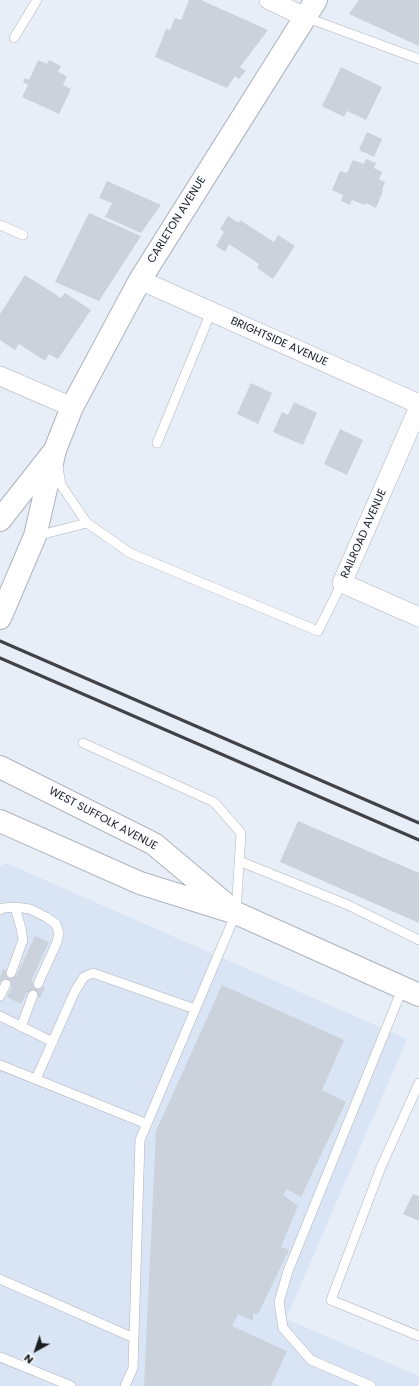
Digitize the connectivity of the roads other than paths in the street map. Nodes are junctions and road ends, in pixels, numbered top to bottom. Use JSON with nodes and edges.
{"nodes":[{"id":1,"x":37,"y":0,"type":"edge"},
{"id":2,"x":268,"y":0,"type":"edge"},
{"id":3,"x":310,"y":9,"type":"edge"},
{"id":4,"x":14,"y":38,"type":"dead end"},
{"id":5,"x":419,"y":59,"type":"edge"},
{"id":6,"x":0,"y":225,"type":"edge"},
{"id":7,"x":23,"y":235,"type":"dead end"},
{"id":8,"x":140,"y":280,"type":"junction"},
{"id":9,"x":211,"y":312,"type":"junction"},
{"id":10,"x":0,"y":376,"type":"edge"},
{"id":11,"x":419,"y":404,"type":"edge"},
{"id":12,"x":72,"y":407,"type":"junction"},
{"id":13,"x":419,"y":407,"type":"edge"},
{"id":14,"x":157,"y":443,"type":"dead end"},
{"id":15,"x":55,"y":450,"type":"junction"},
{"id":16,"x":0,"y":520,"type":"edge"},
{"id":17,"x":87,"y":523,"type":"junction"},
{"id":18,"x":35,"y":536,"type":"junction"},
{"id":19,"x":342,"y":583,"type":"junction"},
{"id":20,"x":419,"y":617,"type":"edge"},
{"id":21,"x":0,"y":618,"type":"edge"},
{"id":22,"x":83,"y":743,"type":"dead end"},
{"id":23,"x":0,"y":767,"type":"edge"},
{"id":24,"x":0,"y":821,"type":"edge"},
{"id":25,"x":239,"y":861,"type":"junction"},
{"id":26,"x":15,"y":907,"type":"junction"},
{"id":27,"x":0,"y":910,"type":"edge"},
{"id":28,"x":236,"y":913,"type":"junction"},
{"id":29,"x":419,"y":940,"type":"edge"},
{"id":30,"x":11,"y":972,"type":"dead end"},
{"id":31,"x":6,"y":984,"type":"dead end"},
{"id":32,"x":38,"y":984,"type":"dead end"},
{"id":33,"x":411,"y":991,"type":"edge"},
{"id":34,"x":33,"y":995,"type":"dead end"},
{"id":35,"x":0,"y":996,"type":"edge"},
{"id":36,"x":195,"y":1009,"type":"junction"},
{"id":37,"x":0,"y":1016,"type":"edge"},
{"id":38,"x":21,"y":1027,"type":"junction"},
{"id":39,"x":53,"y":1042,"type":"junction"},
{"id":40,"x":0,"y":1065,"type":"edge"},
{"id":41,"x":36,"y":1079,"type":"junction"},
{"id":42,"x":419,"y":1083,"type":"edge"},
{"id":43,"x":147,"y":1124,"type":"junction"},
{"id":44,"x":0,"y":1279,"type":"edge"},
{"id":45,"x":419,"y":1336,"type":"edge"},
{"id":46,"x":134,"y":1338,"type":"junction"},
{"id":47,"x":0,"y":1357,"type":"edge"},
{"id":48,"x":71,"y":1386,"type":"edge"},
{"id":49,"x":125,"y":1386,"type":"edge"},
{"id":50,"x":371,"y":1386,"type":"edge"}],
"edges":[{"from":1,"to":4,"type":"lane"},
{"from":2,"to":3,"type":"street"},
{"from":3,"to":5,"type":"lane"},
{"from":3,"to":8,"type":"main road","name":"CARLETON AVENUE"},
{"from":6,"to":7,"type":"lane"},
{"from":8,"to":9,"type":"street","name":"BRIGHTSIDE AVENUE"},
{"from":8,"to":12,"type":"main road","name":"CARLETON AVENUE"},
{"from":9,"to":11,"type":"street","name":"BRIGHTSIDE AVENUE"},
{"from":9,"to":14,"type":"lane"},
{"from":10,"to":12,"type":"street"},
{"from":12,"to":15,"type":"main road","name":"CARLETON AVENUE"},
{"from":13,"to":19,"type":"street","name":"RAILROAD AVENUE"},
{"from":15,"to":16,"type":"main road","name":"CARLETON AVENUE"},
{"from":15,"to":17,"type":"lane"},
{"from":15,"to":18,"type":"main road","name":"CARLETON AVENUE"},
{"from":17,"to":18,"type":"lane"},
{"from":17,"to":19,"type":"lane"},
{"from":18,"to":21,"type":"main road","name":"CARLETON AVENUE"},
{"from":19,"to":20,"type":"street","name":"RAILROAD AVENUE"},
{"from":22,"to":25,"type":"lane"},
{"from":23,"to":28,"type":"main road","name":"WEST SUFFOLK AVENUE"},
{"from":24,"to":28,"type":"main road","name":"WEST SUFFOLK AVENUE"},
{"from":25,"to":28,"type":"lane"},
{"from":25,"to":29,"type":"lane"},
{"from":26,"to":27,"type":"lane"},
{"from":26,"to":30,"type":"lane"},
{"from":26,"to":32,"type":"lane"},
{"from":28,"to":33,"type":"main road","name":"WEST SUFFOLK AVENUE"},
{"from":28,"to":36,"type":"lane"},
{"from":31,"to":35,"type":"lane"},
{"from":33,"to":50,"type":"lane"},
{"from":34,"to":38,"type":"lane"},
{"from":36,"to":39,"type":"lane"},
{"from":36,"to":43,"type":"lane"},
{"from":37,"to":38,"type":"lane"},
{"from":38,"to":39,"type":"lane"},
{"from":39,"to":41,"type":"lane"},
{"from":40,"to":41,"type":"lane"},
{"from":41,"to":43,"type":"lane"},
{"from":42,"to":45,"type":"lane"},
{"from":43,"to":46,"type":"lane"},
{"from":44,"to":46,"type":"lane"},
{"from":46,"to":49,"type":"lane"},
{"from":47,"to":48,"type":"lane"}]}
